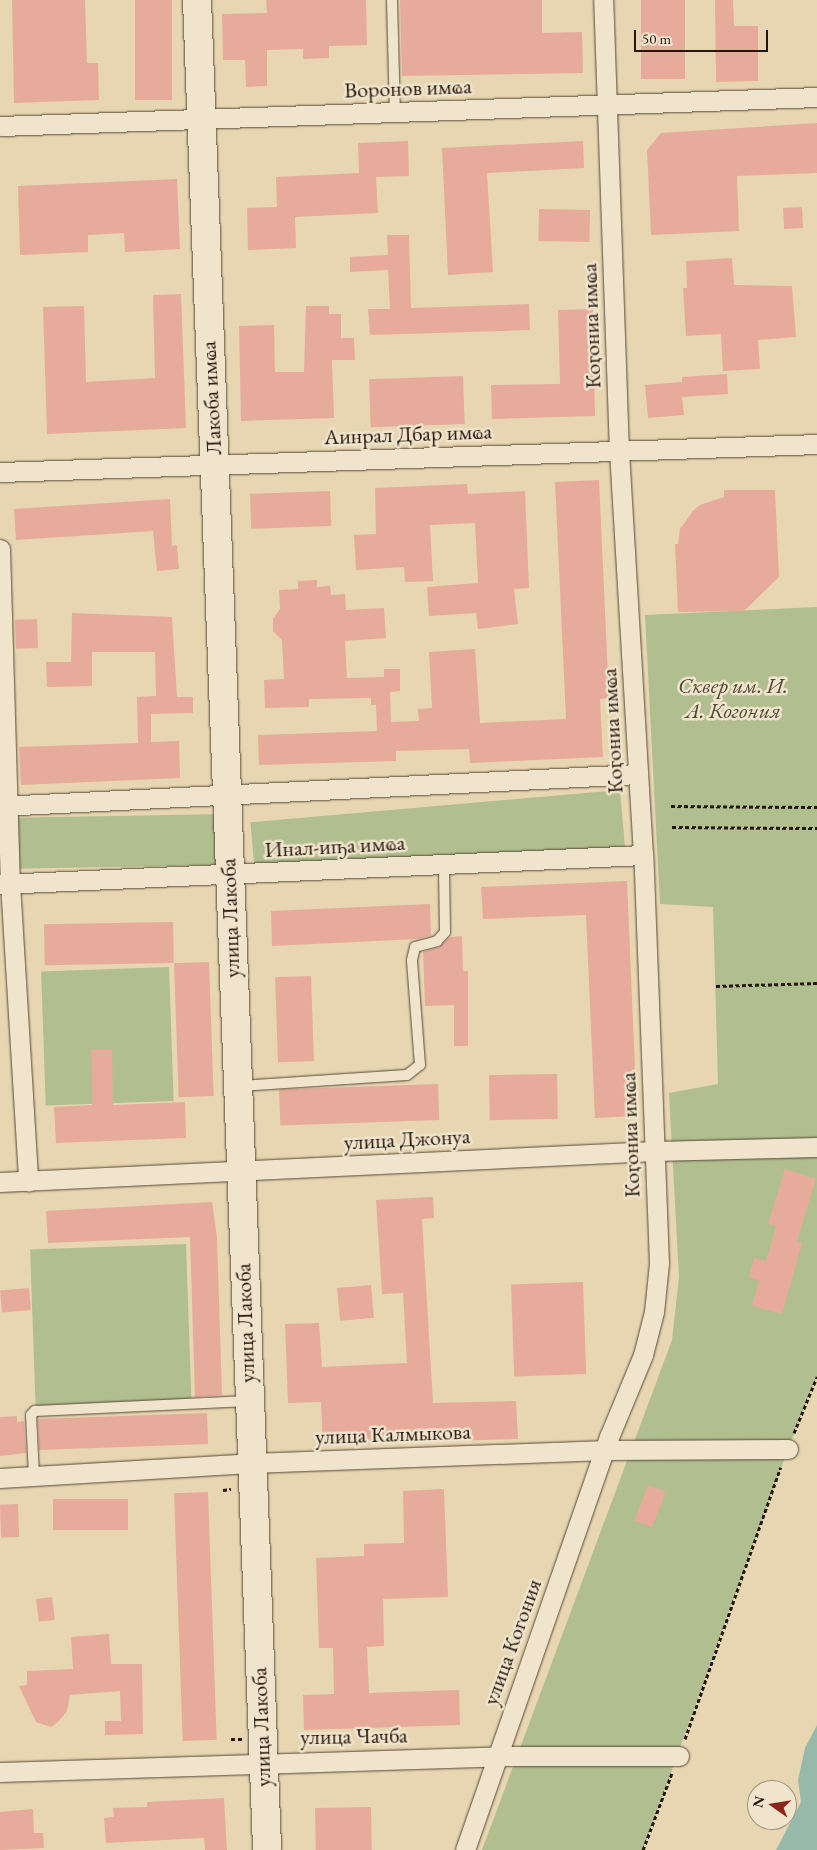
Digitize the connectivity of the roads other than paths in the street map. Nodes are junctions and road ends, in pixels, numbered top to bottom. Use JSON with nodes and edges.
{"nodes":[{"id":1,"x":197,"y":0,"type":"edge"},
{"id":2,"x":392,"y":0,"type":"edge"},
{"id":3,"x":603,"y":0,"type":"edge"},
{"id":4,"x":817,"y":97,"type":"edge"},
{"id":5,"x":607,"y":104,"type":"junction"},
{"id":6,"x":396,"y":112,"type":"junction"},
{"id":7,"x":202,"y":119,"type":"junction"},
{"id":8,"x":0,"y":126,"type":"edge"},
{"id":9,"x":817,"y":444,"type":"edge"},
{"id":10,"x":619,"y":452,"type":"junction"},
{"id":11,"x":214,"y":465,"type":"junction"},
{"id":12,"x":0,"y":472,"type":"edge"},
{"id":13,"x":0,"y":549,"type":"edge"},
{"id":14,"x":638,"y":774,"type":"junction"},
{"id":15,"x":225,"y":795,"type":"junction"},
{"id":16,"x":4,"y":806,"type":"edge"},
{"id":17,"x":643,"y":855,"type":"junction"},
{"id":18,"x":444,"y":865,"type":"junction"},
{"id":19,"x":228,"y":875,"type":"junction"},
{"id":20,"x":5,"y":884,"type":"edge"},
{"id":21,"x":236,"y":1086,"type":"junction"},
{"id":22,"x":817,"y":1147,"type":"edge"},
{"id":23,"x":654,"y":1151,"type":"junction"},
{"id":24,"x":239,"y":1171,"type":"junction"},
{"id":25,"x":28,"y":1181,"type":"junction"},
{"id":26,"x":0,"y":1182,"type":"edge"},
{"id":27,"x":248,"y":1401,"type":"junction"},
{"id":28,"x":788,"y":1449,"type":"road end"},
{"id":29,"x":606,"y":1450,"type":"junction"},
{"id":30,"x":251,"y":1463,"type":"junction"},
{"id":31,"x":34,"y":1476,"type":"junction"},
{"id":32,"x":0,"y":1478,"type":"edge"},
{"id":33,"x":496,"y":1756,"type":"junction"},
{"id":34,"x":679,"y":1756,"type":"road end"},
{"id":35,"x":262,"y":1762,"type":"junction"},
{"id":36,"x":0,"y":1772,"type":"edge"},
{"id":37,"x":267,"y":1850,"type":"edge"},
{"id":38,"x":465,"y":1850,"type":"edge"}],
"edges":[{"from":1,"to":7,"type":"main road","name":"Лакоба имҩа"},
{"from":2,"to":6,"type":"lane"},
{"from":3,"to":5,"type":"street","name":"Коӷониа имҩа"},
{"from":4,"to":5,"type":"street","name":"Воронов имҩа"},
{"from":5,"to":6,"type":"street","name":"Воронов имҩа"},
{"from":5,"to":10,"type":"street","name":"Коӷониа имҩа"},
{"from":6,"to":7,"type":"street","name":"Воронов имҩа"},
{"from":7,"to":8,"type":"street","name":"Воронов имҩа"},
{"from":7,"to":11,"type":"main road","name":"Лакоба имҩа"},
{"from":9,"to":10,"type":"street","name":"Аинрал Дбар имҩа"},
{"from":10,"to":11,"type":"street","name":"Аинрал Дбар имҩа"},
{"from":10,"to":14,"type":"street","name":"Коӷониа имҩа"},
{"from":11,"to":12,"type":"street","name":"Аинрал Дбар имҩа"},
{"from":11,"to":15,"type":"main road","name":"Лакоба имҩа"},
{"from":13,"to":16,"type":"street"},
{"from":14,"to":15,"type":"street"},
{"from":14,"to":17,"type":"street","name":"Коӷониа имҩа"},
{"from":15,"to":16,"type":"street"},
{"from":15,"to":19,"type":"main road","name":"улица Лакоба"},
{"from":16,"to":20,"type":"street"},
{"from":17,"to":18,"type":"street","name":"Инал-иҧа имҩа"},
{"from":17,"to":23,"type":"street","name":"Коӷониа имҩа"},
{"from":18,"to":19,"type":"street","name":"Инал-иҧа имҩа"},
{"from":18,"to":21,"type":"lane"},
{"from":19,"to":20,"type":"street","name":"Инал-иҧа имҩа"},
{"from":19,"to":21,"type":"main road","name":"улица Лакоба"},
{"from":20,"to":25,"type":"street"},
{"from":21,"to":24,"type":"main road","name":"улица Лакоба"},
{"from":22,"to":23,"type":"street","name":"улица Джонуа"},
{"from":23,"to":24,"type":"street","name":"улица Джонуа"},
{"from":23,"to":29,"type":"street","name":"Коӷониа имҩа"},
{"from":24,"to":25,"type":"street","name":"улица Джонуа"},
{"from":24,"to":27,"type":"main road","name":"улица Лакоба"},
{"from":25,"to":26,"type":"street","name":"улица Джонуа"},
{"from":27,"to":30,"type":"main road","name":"улица Лакоба"},
{"from":27,"to":31,"type":"lane"},
{"from":28,"to":29,"type":"street","name":"улица Калмыкова"},
{"from":29,"to":30,"type":"street","name":"улица Калмыкова"},
{"from":29,"to":33,"type":"street","name":"улица Когония"},
{"from":30,"to":31,"type":"street","name":"улица Калмыкова"},
{"from":30,"to":35,"type":"main road","name":"улица Лакоба"},
{"from":31,"to":32,"type":"street","name":"улица Калмыкова"},
{"from":33,"to":34,"type":"street","name":"улица Чачба"},
{"from":33,"to":35,"type":"street","name":"улица Чачба"},
{"from":33,"to":38,"type":"street","name":"улица Когония"},
{"from":35,"to":36,"type":"street","name":"улица Чачба"},
{"from":35,"to":37,"type":"main road","name":"улица Лакоба"}]}
